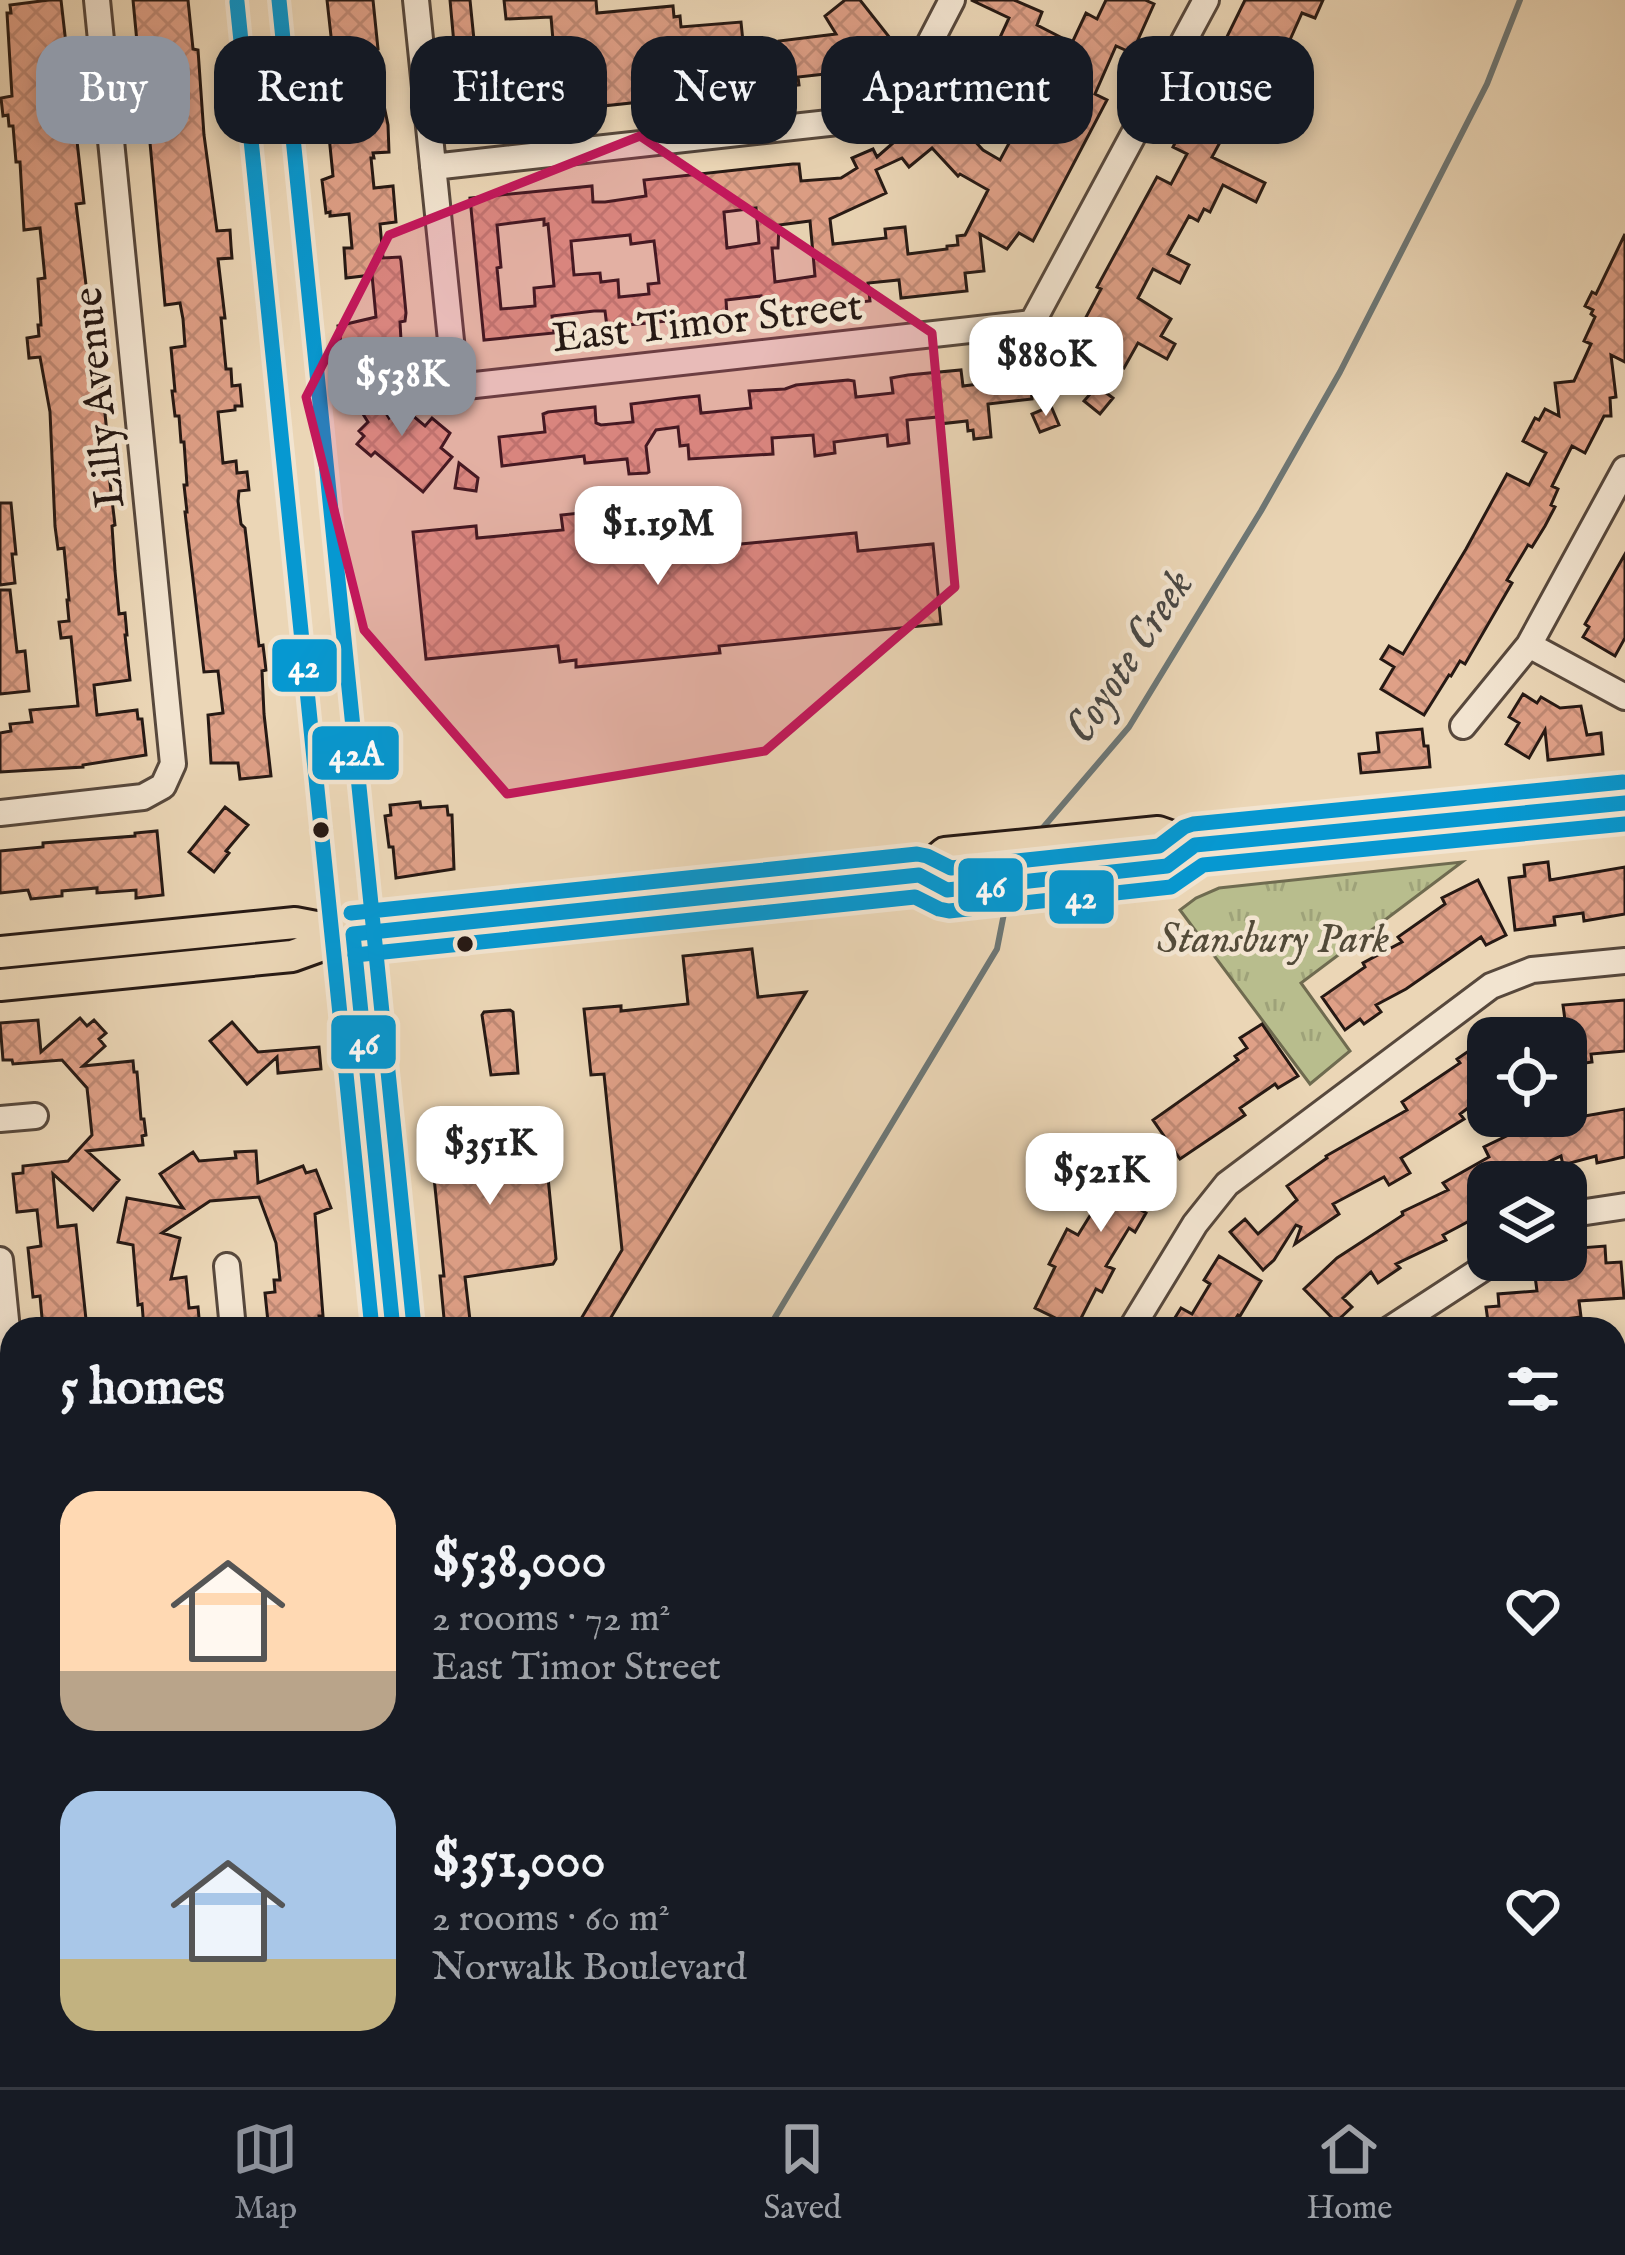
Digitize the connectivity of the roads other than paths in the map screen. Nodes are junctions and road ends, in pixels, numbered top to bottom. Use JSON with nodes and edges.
{"nodes":[{"id":1,"x":97,"y":0,"type":"edge"},
{"id":2,"x":258,"y":0,"type":"edge"},
{"id":3,"x":416,"y":0,"type":"edge"},
{"id":4,"x":952,"y":0,"type":"edge"},
{"id":5,"x":1206,"y":0,"type":"edge"},
{"id":6,"x":433,"y":166,"type":"junction"},
{"id":7,"x":1625,"y":470,"type":"edge"},
{"id":8,"x":1529,"y":645,"type":"junction"},
{"id":9,"x":1625,"y":697,"type":"edge"},
{"id":10,"x":1463,"y":726,"type":"dead end"},
{"id":11,"x":1625,"y":802,"type":"edge"},
{"id":12,"x":0,"y":813,"type":"edge"},
{"id":13,"x":352,"y":934,"type":"junction"},
{"id":14,"x":0,"y":952,"type":"edge"},
{"id":15,"x":1625,"y":961,"type":"edge"},
{"id":16,"x":0,"y":985,"type":"edge"},
{"id":17,"x":34,"y":1115,"type":"dead end"},
{"id":18,"x":0,"y":1119,"type":"edge"},
{"id":19,"x":1625,"y":1206,"type":"edge"},
{"id":20,"x":1587,"y":1211,"type":"edge"},
{"id":21,"x":0,"y":1260,"type":"edge"},
{"id":22,"x":226,"y":1266,"type":"dead end"},
{"id":23,"x":1467,"y":1279,"type":"edge"},
{"id":24,"x":3,"y":1317,"type":"edge"},
{"id":25,"x":232,"y":1317,"type":"edge"},
{"id":26,"x":392,"y":1317,"type":"edge"},
{"id":27,"x":1138,"y":1317,"type":"edge"},
{"id":28,"x":1408,"y":1317,"type":"edge"}],
"edges":[{"from":1,"to":12,"type":"street","name":"Lilly Avenue"},
{"from":2,"to":13,"type":"main road"},
{"from":3,"to":6,"type":"street"},
{"from":4,"to":6,"type":"street"},
{"from":5,"to":6,"type":"street","name":"East Timor Street"},
{"from":7,"to":8,"type":"street"},
{"from":8,"to":9,"type":"street"},
{"from":8,"to":10,"type":"street"},
{"from":11,"to":13,"type":"main road"},
{"from":13,"to":14,"type":"main road"},
{"from":13,"to":16,"type":"main road"},
{"from":13,"to":26,"type":"main road"},
{"from":15,"to":27,"type":"street"},
{"from":17,"to":18,"type":"street"},
{"from":19,"to":20,"type":"street"},
{"from":21,"to":24,"type":"street"},
{"from":22,"to":25,"type":"street"},
{"from":23,"to":28,"type":"street"}]}
